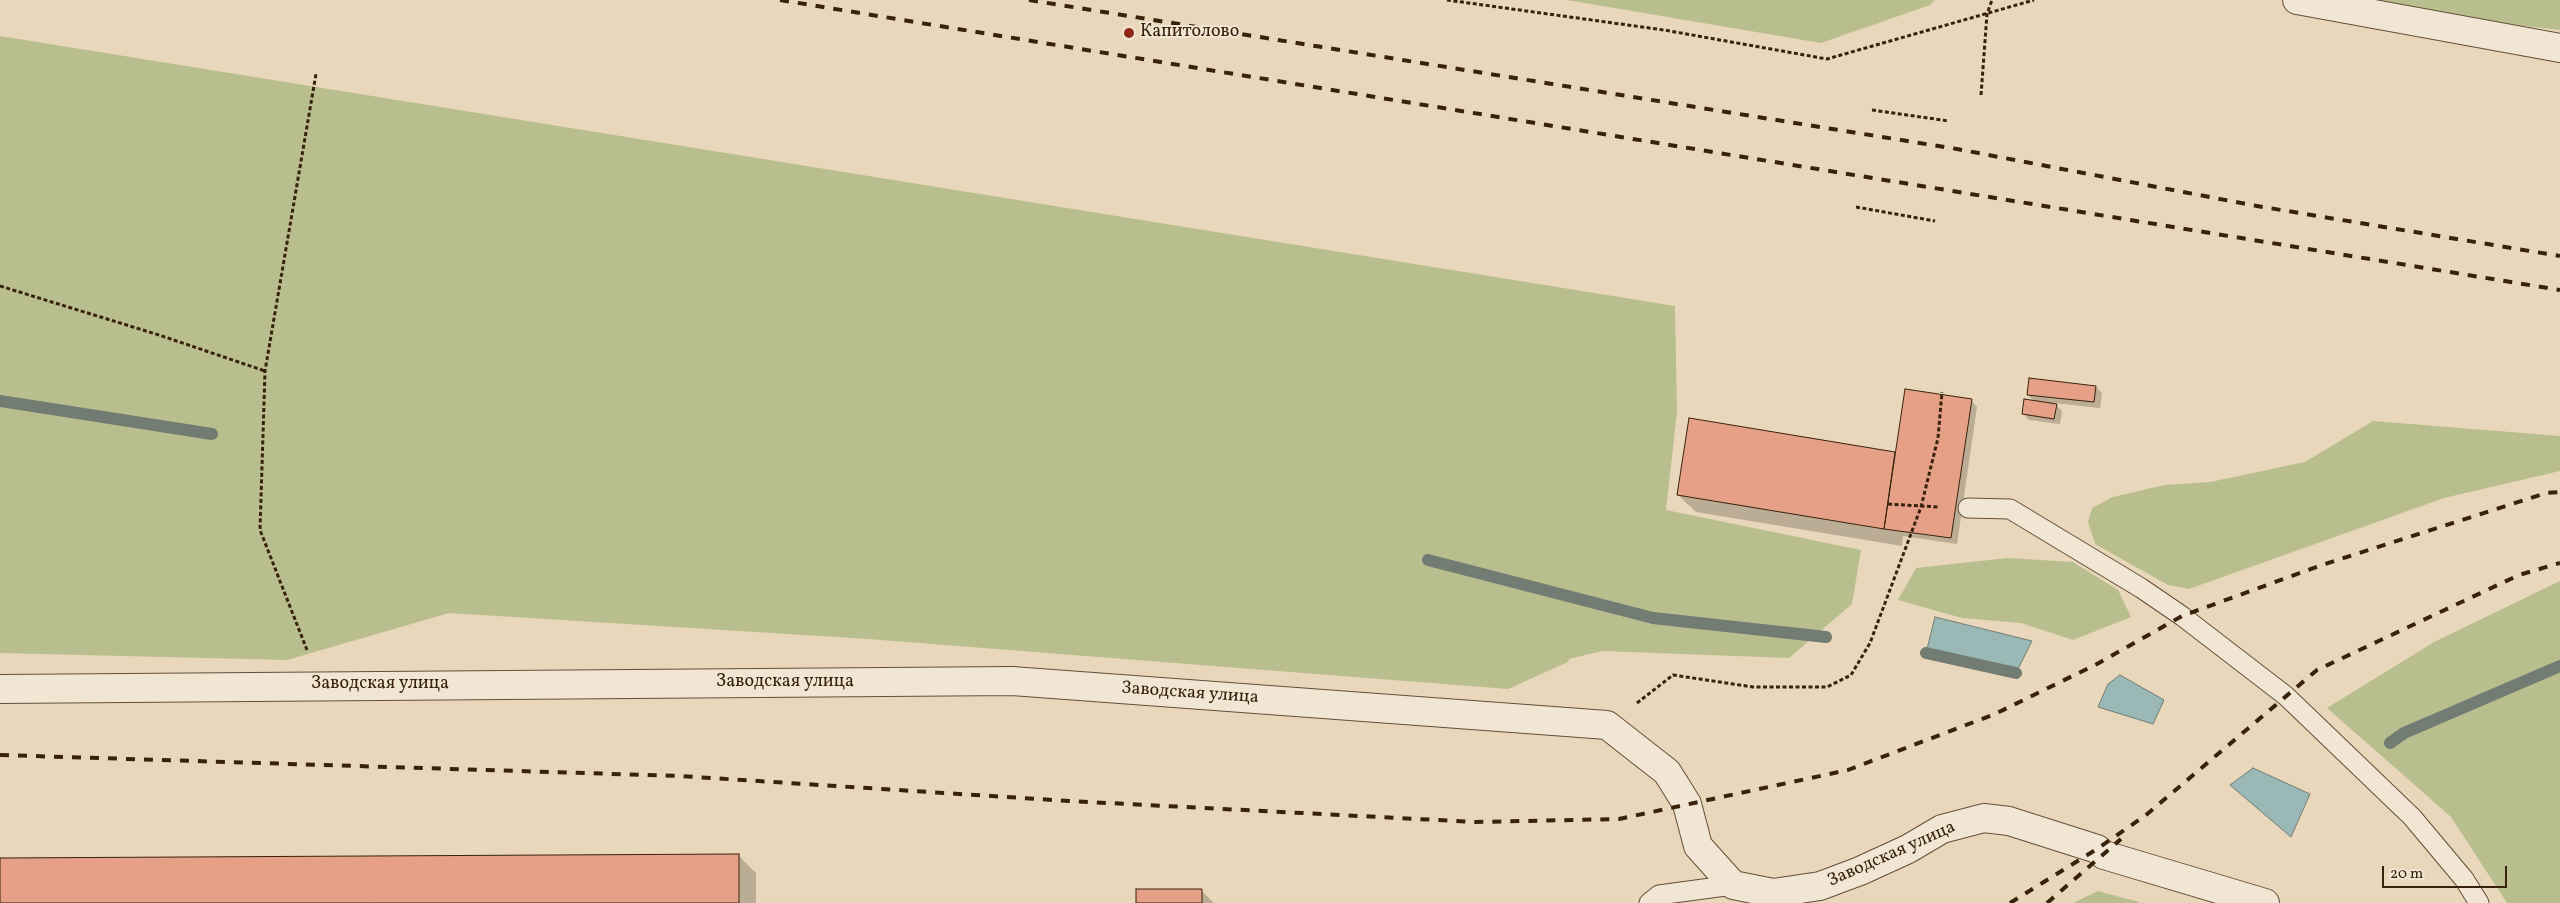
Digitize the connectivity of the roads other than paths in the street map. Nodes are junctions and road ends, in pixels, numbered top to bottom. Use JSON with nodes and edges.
{"nodes":[{"id":1,"x":2297,"y":0,"type":"edge"},
{"id":2,"x":2560,"y":48,"type":"edge"},
{"id":3,"x":1968,"y":508,"type":"road end"},
{"id":4,"x":0,"y":689,"type":"edge"},
{"id":5,"x":1733,"y":885,"type":"junction"},
{"id":6,"x":1649,"y":903,"type":"edge"},
{"id":7,"x":2265,"y":903,"type":"edge"},
{"id":8,"x":2479,"y":903,"type":"edge"}],
"edges":[{"from":1,"to":2,"type":"street"},
{"from":3,"to":8,"type":"lane"},
{"from":4,"to":5,"type":"street","name":"Заводская улица"},
{"from":5,"to":6,"type":"lane"},
{"from":5,"to":7,"type":"street","name":"Заводская улица"}]}
